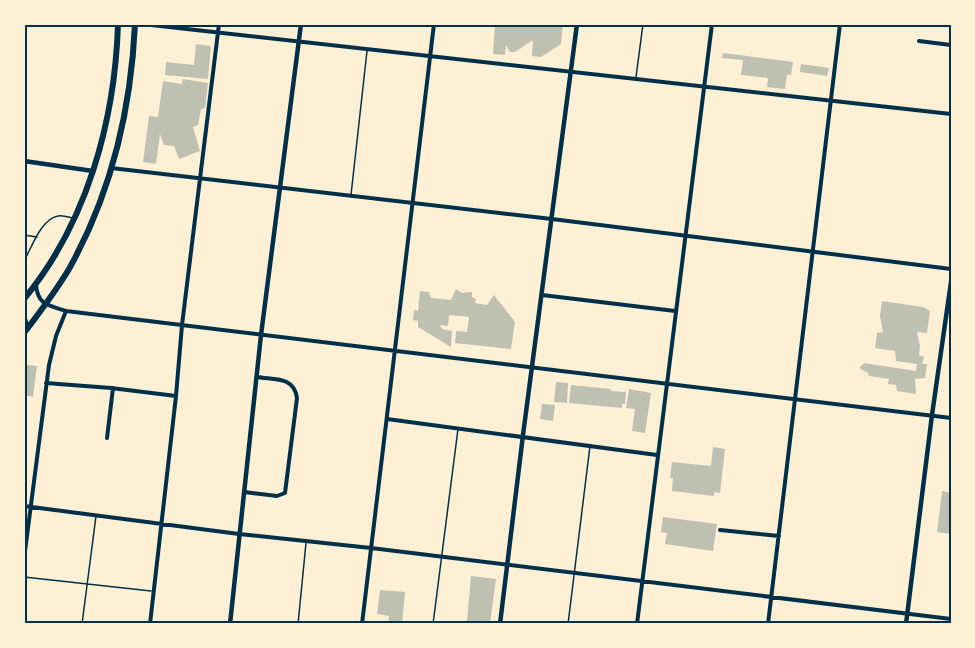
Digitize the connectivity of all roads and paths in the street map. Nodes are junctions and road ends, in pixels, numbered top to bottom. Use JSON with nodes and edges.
{"nodes":[{"id":1,"x":118,"y":24,"type":"edge"},
{"id":2,"x":135,"y":24,"type":"edge"},
{"id":3,"x":142,"y":24,"type":"edge"},
{"id":4,"x":219,"y":24,"type":"edge"},
{"id":5,"x":301,"y":24,"type":"edge"},
{"id":6,"x":434,"y":24,"type":"edge"},
{"id":7,"x":577,"y":24,"type":"edge"},
{"id":8,"x":643,"y":24,"type":"edge"},
{"id":9,"x":712,"y":24,"type":"edge"},
{"id":10,"x":840,"y":24,"type":"edge"},
{"id":11,"x":218,"y":33,"type":"junction"},
{"id":12,"x":299,"y":41,"type":"junction"},
{"id":13,"x":919,"y":41,"type":"dead end"},
{"id":14,"x":951,"y":45,"type":"edge"},
{"id":15,"x":368,"y":50,"type":"junction"},
{"id":16,"x":430,"y":56,"type":"junction"},
{"id":17,"x":571,"y":72,"type":"junction"},
{"id":18,"x":636,"y":80,"type":"junction"},
{"id":19,"x":702,"y":87,"type":"junction"},
{"id":20,"x":831,"y":101,"type":"junction"},
{"id":21,"x":951,"y":114,"type":"edge"},
{"id":22,"x":24,"y":161,"type":"edge"},
{"id":23,"x":110,"y":168,"type":"junction"},
{"id":24,"x":93,"y":171,"type":"junction"},
{"id":25,"x":200,"y":179,"type":"junction"},
{"id":26,"x":281,"y":189,"type":"junction"},
{"id":27,"x":351,"y":196,"type":"junction"},
{"id":28,"x":413,"y":203,"type":"junction"},
{"id":29,"x":73,"y":218,"type":"junction"},
{"id":30,"x":552,"y":219,"type":"junction"},
{"id":31,"x":24,"y":234,"type":"edge"},
{"id":32,"x":37,"y":237,"type":"junction"},
{"id":33,"x":684,"y":237,"type":"junction"},
{"id":34,"x":813,"y":253,"type":"junction"},
{"id":35,"x":24,"y":261,"type":"edge"},
{"id":36,"x":951,"y":269,"type":"edge"},
{"id":37,"x":951,"y":282,"type":"edge"},
{"id":38,"x":36,"y":285,"type":"junction"},
{"id":39,"x":542,"y":295,"type":"junction"},
{"id":40,"x":24,"y":298,"type":"edge"},
{"id":41,"x":46,"y":304,"type":"junction"},
{"id":42,"x":66,"y":311,"type":"junction"},
{"id":43,"x":675,"y":311,"type":"junction"},
{"id":44,"x":24,"y":316,"type":"edge"},
{"id":45,"x":182,"y":325,"type":"junction"},
{"id":46,"x":26,"y":330,"type":"edge"},
{"id":47,"x":261,"y":335,"type":"junction"},
{"id":48,"x":395,"y":351,"type":"junction"},
{"id":49,"x":532,"y":367,"type":"junction"},
{"id":50,"x":257,"y":377,"type":"junction"},
{"id":51,"x":46,"y":383,"type":"junction"},
{"id":52,"x":666,"y":383,"type":"junction"},
{"id":53,"x":113,"y":388,"type":"junction"},
{"id":54,"x":176,"y":396,"type":"junction"},
{"id":55,"x":795,"y":399,"type":"junction"},
{"id":56,"x":932,"y":415,"type":"junction"},
{"id":57,"x":951,"y":418,"type":"edge"},
{"id":58,"x":387,"y":419,"type":"junction"},
{"id":59,"x":458,"y":427,"type":"junction"},
{"id":60,"x":523,"y":435,"type":"junction"},
{"id":61,"x":107,"y":438,"type":"dead end"},
{"id":62,"x":590,"y":445,"type":"junction"},
{"id":63,"x":657,"y":455,"type":"junction"},
{"id":64,"x":244,"y":492,"type":"junction"},
{"id":65,"x":24,"y":506,"type":"edge"},
{"id":66,"x":30,"y":507,"type":"junction"},
{"id":67,"x":96,"y":515,"type":"junction"},
{"id":68,"x":161,"y":523,"type":"junction"},
{"id":69,"x":720,"y":530,"type":"dead end"},
{"id":70,"x":240,"y":534,"type":"junction"},
{"id":71,"x":779,"y":536,"type":"junction"},
{"id":72,"x":306,"y":542,"type":"junction"},
{"id":73,"x":371,"y":548,"type":"junction"},
{"id":74,"x":441,"y":557,"type":"junction"},
{"id":75,"x":24,"y":559,"type":"edge"},
{"id":76,"x":507,"y":565,"type":"junction"},
{"id":77,"x":574,"y":573,"type":"junction"},
{"id":78,"x":24,"y":577,"type":"edge"},
{"id":79,"x":641,"y":581,"type":"junction"},
{"id":80,"x":87,"y":584,"type":"junction"},
{"id":81,"x":154,"y":591,"type":"junction"},
{"id":82,"x":771,"y":597,"type":"junction"},
{"id":83,"x":907,"y":614,"type":"junction"},
{"id":84,"x":951,"y":619,"type":"edge"},
{"id":85,"x":82,"y":624,"type":"edge"},
{"id":86,"x":150,"y":624,"type":"edge"},
{"id":87,"x":230,"y":624,"type":"edge"},
{"id":88,"x":298,"y":624,"type":"edge"},
{"id":89,"x":362,"y":624,"type":"edge"},
{"id":90,"x":433,"y":624,"type":"edge"},
{"id":91,"x":500,"y":624,"type":"edge"},
{"id":92,"x":568,"y":624,"type":"edge"},
{"id":93,"x":637,"y":624,"type":"edge"},
{"id":94,"x":768,"y":624,"type":"edge"},
{"id":95,"x":906,"y":624,"type":"edge"}],
"edges":[{"from":1,"to":24,"type":"main road"},
{"from":2,"to":23,"type":"main road"},
{"from":3,"to":11,"type":"street"},
{"from":4,"to":11,"type":"street"},
{"from":5,"to":12,"type":"street"},
{"from":6,"to":16,"type":"street"},
{"from":7,"to":17,"type":"street"},
{"from":8,"to":18,"type":"lane"},
{"from":9,"to":19,"type":"street"},
{"from":10,"to":20,"type":"street"},
{"from":11,"to":12,"type":"street"},
{"from":11,"to":25,"type":"street"},
{"from":12,"to":15,"type":"street"},
{"from":12,"to":26,"type":"street"},
{"from":13,"to":14,"type":"street"},
{"from":15,"to":16,"type":"street"},
{"from":15,"to":27,"type":"lane"},
{"from":16,"to":17,"type":"street"},
{"from":16,"to":28,"type":"street"},
{"from":17,"to":18,"type":"street"},
{"from":17,"to":30,"type":"street"},
{"from":18,"to":19,"type":"street"},
{"from":19,"to":20,"type":"street"},
{"from":19,"to":33,"type":"street"},
{"from":20,"to":21,"type":"street"},
{"from":20,"to":34,"type":"street"},
{"from":22,"to":24,"type":"street"},
{"from":23,"to":25,"type":"street"},
{"from":23,"to":41,"type":"main road"},
{"from":24,"to":29,"type":"main road"},
{"from":25,"to":26,"type":"street"},
{"from":25,"to":45,"type":"street"},
{"from":26,"to":27,"type":"street"},
{"from":26,"to":47,"type":"street"},
{"from":27,"to":28,"type":"street"},
{"from":28,"to":30,"type":"street"},
{"from":28,"to":48,"type":"street"},
{"from":29,"to":32,"type":"lane"},
{"from":29,"to":38,"type":"main road"},
{"from":30,"to":33,"type":"street"},
{"from":30,"to":39,"type":"street"},
{"from":31,"to":32,"type":"lane"},
{"from":32,"to":35,"type":"lane"},
{"from":33,"to":34,"type":"street"},
{"from":33,"to":43,"type":"street"},
{"from":34,"to":36,"type":"street"},
{"from":34,"to":55,"type":"street"},
{"from":37,"to":56,"type":"street"},
{"from":38,"to":40,"type":"main road"},
{"from":38,"to":41,"type":"street"},
{"from":39,"to":43,"type":"street"},
{"from":39,"to":49,"type":"street"},
{"from":41,"to":42,"type":"street"},
{"from":41,"to":46,"type":"main road"},
{"from":42,"to":45,"type":"street"},
{"from":42,"to":51,"type":"street"},
{"from":43,"to":52,"type":"street"},
{"from":44,"to":46,"type":"street"},
{"from":45,"to":47,"type":"street"},
{"from":45,"to":54,"type":"street"},
{"from":47,"to":48,"type":"street"},
{"from":47,"to":50,"type":"street"},
{"from":48,"to":49,"type":"street"},
{"from":48,"to":58,"type":"street"},
{"from":49,"to":52,"type":"street"},
{"from":49,"to":60,"type":"street"},
{"from":50,"to":64,"type":"street"},
{"from":50,"to":64,"type":"street"},
{"from":51,"to":53,"type":"street"},
{"from":51,"to":66,"type":"street"},
{"from":52,"to":55,"type":"street"},
{"from":52,"to":63,"type":"street"},
{"from":53,"to":54,"type":"street"},
{"from":53,"to":61,"type":"street"},
{"from":54,"to":68,"type":"street"},
{"from":55,"to":56,"type":"street"},
{"from":55,"to":71,"type":"street"},
{"from":56,"to":57,"type":"street"},
{"from":56,"to":83,"type":"street"},
{"from":58,"to":59,"type":"street"},
{"from":58,"to":73,"type":"street"},
{"from":59,"to":60,"type":"street"},
{"from":59,"to":74,"type":"lane"},
{"from":60,"to":62,"type":"street"},
{"from":60,"to":76,"type":"street"},
{"from":62,"to":63,"type":"street"},
{"from":62,"to":77,"type":"lane"},
{"from":63,"to":79,"type":"street"},
{"from":64,"to":70,"type":"street"},
{"from":65,"to":66,"type":"street"},
{"from":66,"to":67,"type":"street"},
{"from":66,"to":75,"type":"street"},
{"from":67,"to":68,"type":"street"},
{"from":67,"to":80,"type":"lane"},
{"from":68,"to":70,"type":"street"},
{"from":68,"to":81,"type":"street"},
{"from":69,"to":71,"type":"street"},
{"from":70,"to":72,"type":"street"},
{"from":70,"to":87,"type":"street"},
{"from":71,"to":82,"type":"street"},
{"from":72,"to":73,"type":"street"},
{"from":72,"to":88,"type":"lane"},
{"from":73,"to":74,"type":"street"},
{"from":73,"to":89,"type":"street"},
{"from":74,"to":76,"type":"street"},
{"from":74,"to":90,"type":"lane"},
{"from":76,"to":77,"type":"street"},
{"from":76,"to":91,"type":"street"},
{"from":77,"to":79,"type":"street"},
{"from":77,"to":92,"type":"lane"},
{"from":78,"to":80,"type":"lane"},
{"from":79,"to":82,"type":"street"},
{"from":79,"to":93,"type":"street"},
{"from":80,"to":81,"type":"lane"},
{"from":80,"to":85,"type":"lane"},
{"from":81,"to":86,"type":"street"},
{"from":82,"to":83,"type":"street"},
{"from":82,"to":94,"type":"street"},
{"from":83,"to":84,"type":"street"},
{"from":83,"to":95,"type":"street"}]}
